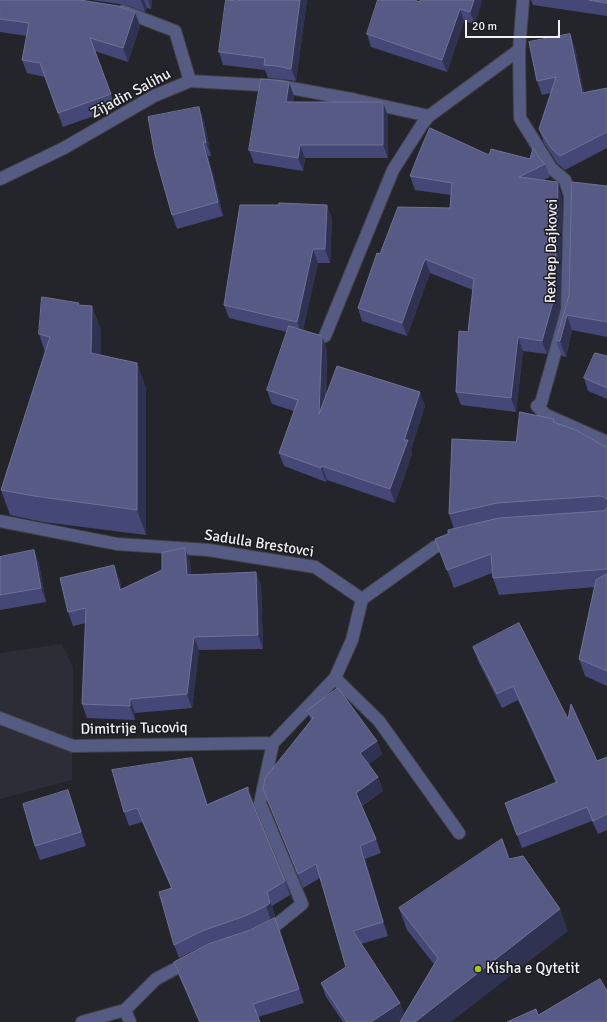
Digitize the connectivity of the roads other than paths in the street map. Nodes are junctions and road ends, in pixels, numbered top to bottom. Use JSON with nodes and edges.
{"nodes":[{"id":1,"x":523,"y":0,"type":"edge"},
{"id":2,"x":110,"y":10,"type":"edge"},
{"id":3,"x":519,"y":50,"type":"junction"},
{"id":4,"x":190,"y":81,"type":"junction"},
{"id":5,"x":426,"y":119,"type":"junction"},
{"id":6,"x":0,"y":179,"type":"edge"},
{"id":7,"x":325,"y":336,"type":"dead end"},
{"id":8,"x":607,"y":442,"type":"edge"},
{"id":9,"x":0,"y":521,"type":"edge"},
{"id":10,"x":467,"y":536,"type":"edge"},
{"id":11,"x":362,"y":599,"type":"junction"},
{"id":12,"x":335,"y":678,"type":"junction"},
{"id":13,"x":0,"y":718,"type":"edge"},
{"id":14,"x":273,"y":743,"type":"junction"},
{"id":15,"x":459,"y":833,"type":"dead end"},
{"id":16,"x":253,"y":938,"type":"edge"},
{"id":17,"x":197,"y":958,"type":"edge"},
{"id":18,"x":125,"y":1010,"type":"junction"},
{"id":19,"x":82,"y":1022,"type":"edge"},
{"id":20,"x":130,"y":1022,"type":"edge"}],
"edges":[{"from":1,"to":3,"type":"street","name":"Rexhep Dajkovci"},
{"from":2,"to":4,"type":"street"},
{"from":3,"to":5,"type":"street"},
{"from":3,"to":8,"type":"street","name":"Rexhep Dajkovci"},
{"from":4,"to":5,"type":"street","name":"Zijadin Salihu"},
{"from":4,"to":6,"type":"street","name":"Zijadin Salihu"},
{"from":5,"to":7,"type":"street"},
{"from":9,"to":11,"type":"street","name":"Sadulla Brestovci"},
{"from":10,"to":11,"type":"street"},
{"from":11,"to":12,"type":"street"},
{"from":12,"to":14,"type":"street"},
{"from":12,"to":15,"type":"street"},
{"from":13,"to":14,"type":"street","name":"Dimitrije Tucoviq"},
{"from":14,"to":16,"type":"street"},
{"from":17,"to":18,"type":"street"},
{"from":18,"to":19,"type":"street"},
{"from":18,"to":20,"type":"street"}]}
